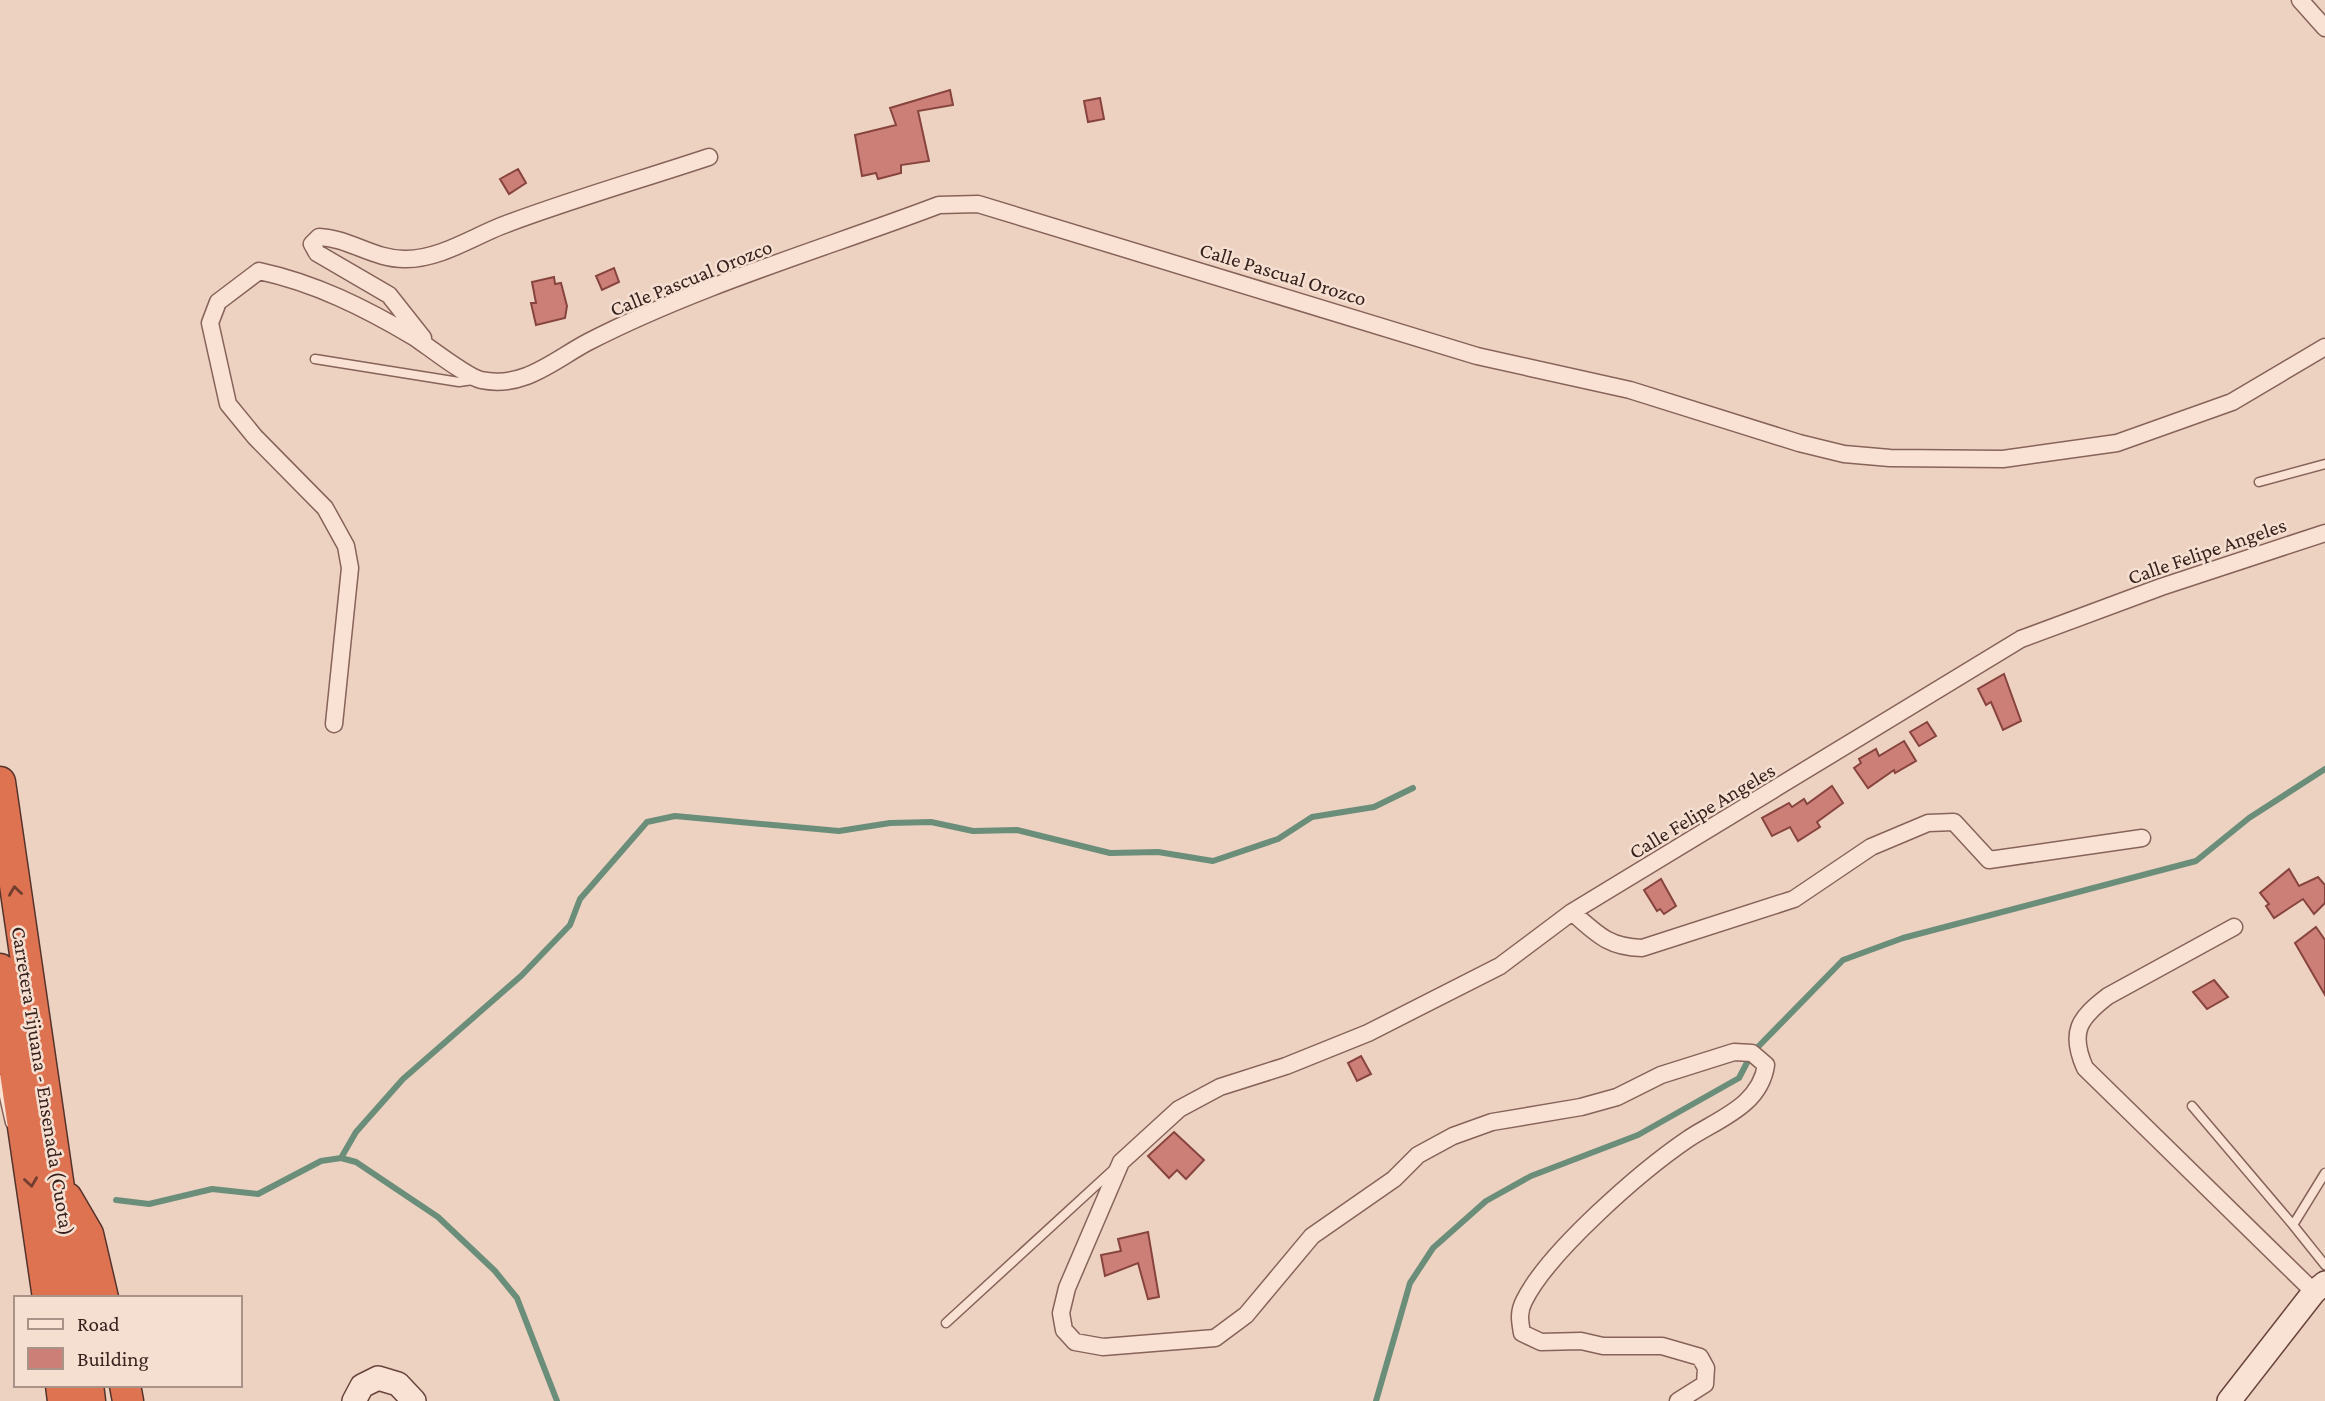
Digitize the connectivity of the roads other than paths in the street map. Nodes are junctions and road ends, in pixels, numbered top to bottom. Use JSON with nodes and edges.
{"nodes":[{"id":1,"x":2300,"y":0,"type":"edge"},
{"id":2,"x":2325,"y":28,"type":"edge"},
{"id":3,"x":709,"y":157,"type":"dead end"},
{"id":4,"x":2325,"y":347,"type":"edge"},
{"id":5,"x":431,"y":348,"type":"junction"},
{"id":6,"x":315,"y":359,"type":"dead end"},
{"id":7,"x":479,"y":380,"type":"junction"},
{"id":8,"x":2325,"y":464,"type":"edge"},
{"id":9,"x":2259,"y":482,"type":"dead end"},
{"id":10,"x":2325,"y":533,"type":"edge"},
{"id":11,"x":334,"y":724,"type":"dead end"},
{"id":12,"x":0,"y":782,"type":"edge"},
{"id":13,"x":2142,"y":838,"type":"dead end"},
{"id":14,"x":1572,"y":912,"type":"junction"},
{"id":15,"x":2234,"y":927,"type":"dead end"},
{"id":16,"x":0,"y":969,"type":"edge"},
{"id":17,"x":0,"y":1079,"type":"edge"},
{"id":18,"x":2192,"y":1106,"type":"dead end"},
{"id":19,"x":24,"y":1135,"type":"junction"},
{"id":20,"x":1121,"y":1162,"type":"junction"},
{"id":21,"x":2325,"y":1173,"type":"edge"},
{"id":22,"x":60,"y":1188,"type":"junction"},
{"id":23,"x":2292,"y":1225,"type":"junction"},
{"id":24,"x":2325,"y":1265,"type":"edge"},
{"id":25,"x":2320,"y":1288,"type":"edge"},
{"id":26,"x":48,"y":1296,"type":"edge"},
{"id":27,"x":75,"y":1296,"type":"edge"},
{"id":28,"x":102,"y":1296,"type":"edge"},
{"id":29,"x":946,"y":1323,"type":"dead end"},
{"id":30,"x":355,"y":1401,"type":"edge"},
{"id":31,"x":414,"y":1401,"type":"edge"},
{"id":32,"x":1678,"y":1401,"type":"edge"},
{"id":33,"x":2229,"y":1401,"type":"edge"}],
"edges":[{"from":1,"to":2,"type":"street"},
{"from":3,"to":5,"type":"street"},
{"from":4,"to":7,"type":"street","name":"Calle Pascual Orozco"},
{"from":5,"to":7,"type":"street"},
{"from":5,"to":11,"type":"street"},
{"from":6,"to":7,"type":"lane"},
{"from":8,"to":9,"type":"lane"},
{"from":10,"to":14,"type":"street","name":"Calle Felipe Angeles"},
{"from":22,"to":12,"type":"highway","name":"Carretera Tijuana - Ensenada (Cuota)","one_way":true},
{"from":13,"to":14,"type":"street"},
{"from":14,"to":20,"type":"street","name":"Calle Felipe Angeles"},
{"from":15,"to":25,"type":"street"},
{"from":16,"to":19,"type":"highway","name":"Carretera Tijuana - Ensenada (Cuota)"},
{"from":17,"to":19,"type":"lane"},
{"from":18,"to":23,"type":"lane"},
{"from":19,"to":26,"type":"highway","name":"Carretera Tijuana - Ensenada (Cuota)","one_way":true},
{"from":20,"to":29,"type":"lane"},
{"from":20,"to":32,"type":"street"},
{"from":21,"to":23,"type":"lane"},
{"from":22,"to":27,"type":"highway","name":"Carretera Tijuana - Ensenada (Cuota)"},
{"from":22,"to":28,"type":"highway"},
{"from":23,"to":24,"type":"lane"},
{"from":25,"to":33,"type":"main road"},
{"from":30,"to":31,"type":"main road"}]}
